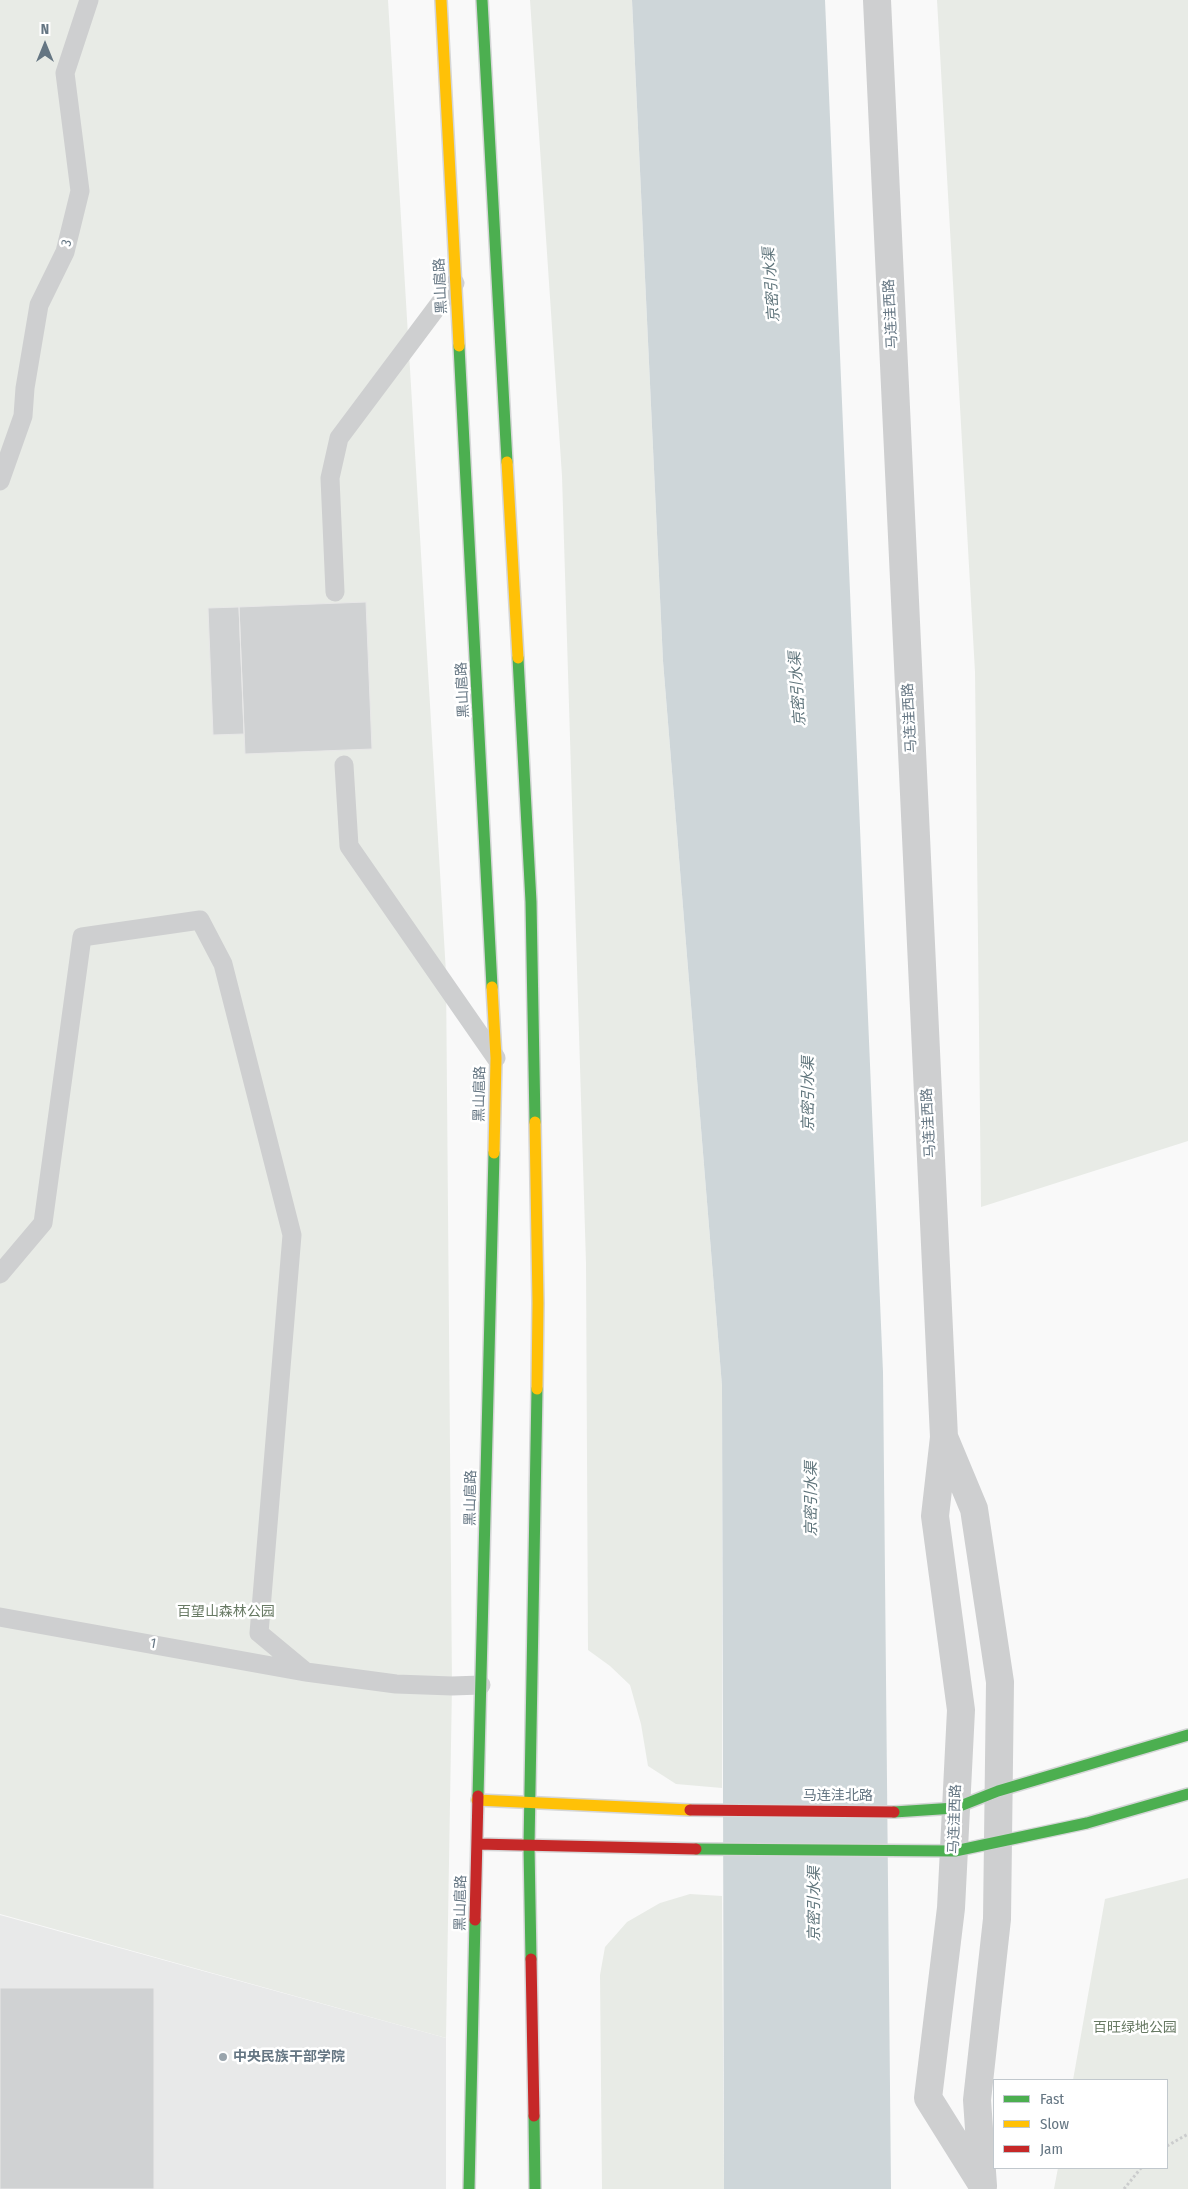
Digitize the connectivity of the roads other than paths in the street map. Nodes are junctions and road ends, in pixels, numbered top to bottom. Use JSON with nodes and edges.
{"nodes":[{"id":1,"x":89,"y":0,"type":"edge"},
{"id":2,"x":441,"y":0,"type":"edge"},
{"id":3,"x":482,"y":0,"type":"edge"},
{"id":4,"x":877,"y":0,"type":"edge"},
{"id":5,"x":456,"y":284,"type":"junction"},
{"id":6,"x":0,"y":481,"type":"edge"},
{"id":7,"x":335,"y":592,"type":"dead end"},
{"id":8,"x":344,"y":765,"type":"dead end"},
{"id":9,"x":496,"y":1058,"type":"junction"},
{"id":10,"x":0,"y":1274,"type":"edge"},
{"id":11,"x":944,"y":1436,"type":"junction"},
{"id":12,"x":0,"y":1617,"type":"edge"},
{"id":13,"x":306,"y":1672,"type":"junction"},
{"id":14,"x":481,"y":1685,"type":"junction"},
{"id":15,"x":1188,"y":1735,"type":"edge"},
{"id":16,"x":998,"y":1791,"type":"junction"},
{"id":17,"x":1188,"y":1794,"type":"edge"},
{"id":18,"x":477,"y":1800,"type":"junction"},
{"id":19,"x":530,"y":1804,"type":"junction"},
{"id":20,"x":955,"y":1808,"type":"junction"},
{"id":21,"x":999,"y":1841,"type":"junction"},
{"id":22,"x":477,"y":1844,"type":"junction"},
{"id":23,"x":529,"y":1846,"type":"junction"},
{"id":24,"x":955,"y":1851,"type":"junction"},
{"id":25,"x":983,"y":2188,"type":"edge"},
{"id":26,"x":469,"y":2189,"type":"edge"},
{"id":27,"x":535,"y":2189,"type":"edge"}],
"edges":[{"from":1,"to":6,"type":"lane","name":"3","number":"3"},
{"from":2,"to":5,"type":"main road","name":"黑山扈路"},
{"from":3,"to":19,"type":"main road"},
{"from":4,"to":11,"type":"street","name":"马连洼西路"},
{"from":5,"to":7,"type":"lane"},
{"from":5,"to":9,"type":"main road","name":"黑山扈路"},
{"from":8,"to":9,"type":"lane"},
{"from":9,"to":14,"type":"main road","name":"黑山扈路"},
{"from":10,"to":13,"type":"lane"},
{"from":11,"to":16,"type":"street","name":"马连洼西路"},
{"from":11,"to":20,"type":"street","name":"马连洼西路"},
{"from":12,"to":13,"type":"lane","name":"1","number":"1"},
{"from":13,"to":14,"type":"lane","name":"1"},
{"from":14,"to":18,"type":"main road","name":"黑山扈路"},
{"from":15,"to":16,"type":"main road","name":"马连洼北路"},
{"from":16,"to":20,"type":"main road","name":"马连洼北路"},
{"from":16,"to":21,"type":"street","name":"马连洼西路"},
{"from":17,"to":21,"type":"main road"},
{"from":18,"to":19,"type":"main road","name":"马连洼北路"},
{"from":18,"to":22,"type":"main road","name":"黑山扈路"},
{"from":19,"to":20,"type":"main road","name":"马连洼北路"},
{"from":19,"to":23,"type":"main road"},
{"from":20,"to":24,"type":"street","name":"马连洼西路"},
{"from":21,"to":24,"type":"main road"},
{"from":21,"to":25,"type":"street","name":"马连洼西路"},
{"from":22,"to":23,"type":"main road"},
{"from":22,"to":26,"type":"main road","name":"黑山扈路"},
{"from":23,"to":24,"type":"main road"},
{"from":23,"to":27,"type":"main road"},
{"from":24,"to":25,"type":"street","name":"马连洼西路"}]}
